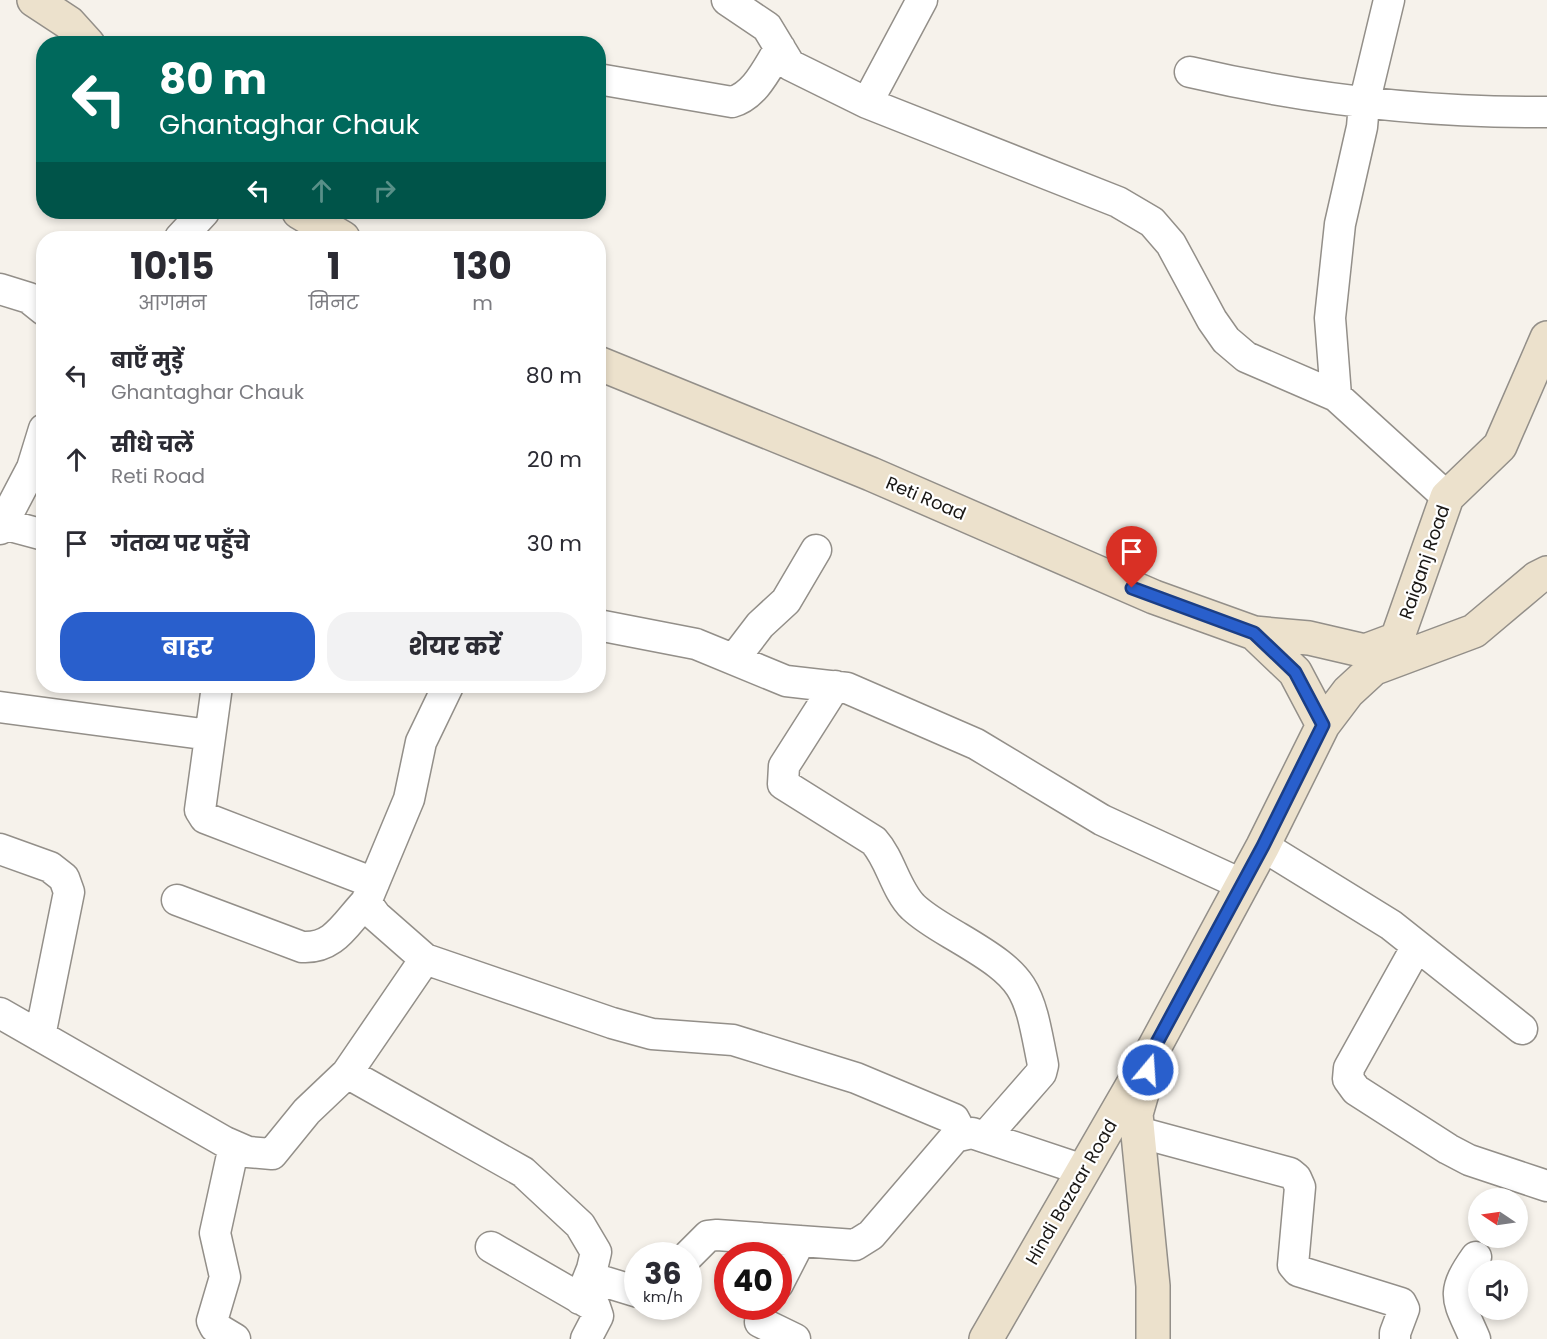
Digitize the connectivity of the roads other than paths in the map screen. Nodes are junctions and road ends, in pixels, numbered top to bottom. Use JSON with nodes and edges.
{"nodes":[{"id":1,"x":34,"y":0,"type":"edge"},
{"id":2,"x":727,"y":0,"type":"edge"},
{"id":3,"x":922,"y":0,"type":"edge"},
{"id":4,"x":1389,"y":0,"type":"edge"},
{"id":5,"x":81,"y":36,"type":"edge"},
{"id":6,"x":780,"y":48,"type":"junction"},
{"id":7,"x":1190,"y":72,"type":"dead end"},
{"id":8,"x":606,"y":80,"type":"edge"},
{"id":9,"x":867,"y":103,"type":"junction"},
{"id":10,"x":1364,"y":105,"type":"junction"},
{"id":11,"x":1547,"y":112,"type":"edge"},
{"id":12,"x":198,"y":219,"type":"edge"},
{"id":13,"x":311,"y":219,"type":"edge"},
{"id":14,"x":186,"y":231,"type":"edge"},
{"id":15,"x":331,"y":231,"type":"edge"},
{"id":16,"x":0,"y":289,"type":"edge"},
{"id":17,"x":36,"y":304,"type":"edge"},
{"id":18,"x":1547,"y":338,"type":"edge"},
{"id":19,"x":606,"y":366,"type":"edge"},
{"id":20,"x":1336,"y":396,"type":"junction"},
{"id":21,"x":36,"y":455,"type":"edge"},
{"id":22,"x":1447,"y":497,"type":"junction"},
{"id":23,"x":1,"y":526,"type":"edge"},
{"id":24,"x":36,"y":533,"type":"edge"},
{"id":25,"x":816,"y":550,"type":"dead end"},
{"id":26,"x":1547,"y":573,"type":"edge"},
{"id":27,"x":606,"y":627,"type":"edge"},
{"id":28,"x":1254,"y":633,"type":"junction"},
{"id":29,"x":734,"y":659,"type":"junction"},
{"id":30,"x":1369,"y":660,"type":"junction"},
{"id":31,"x":835,"y":686,"type":"junction"},
{"id":32,"x":216,"y":693,"type":"edge"},
{"id":33,"x":445,"y":693,"type":"edge"},
{"id":34,"x":0,"y":707,"type":"edge"},
{"id":35,"x":1323,"y":725,"type":"junction"},
{"id":36,"x":210,"y":735,"type":"junction"},
{"id":37,"x":1263,"y":846,"type":"junction"},
{"id":38,"x":0,"y":849,"type":"edge"},
{"id":39,"x":1241,"y":884,"type":"junction"},
{"id":40,"x":370,"y":893,"type":"junction"},
{"id":41,"x":177,"y":900,"type":"dead end"},
{"id":42,"x":1417,"y":946,"type":"junction"},
{"id":43,"x":424,"y":959,"type":"junction"},
{"id":44,"x":0,"y":1013,"type":"edge"},
{"id":45,"x":1522,"y":1029,"type":"dead end"},
{"id":46,"x":40,"y":1036,"type":"junction"},
{"id":47,"x":1154,"y":1048,"type":"junction"},
{"id":48,"x":347,"y":1073,"type":"junction"},
{"id":49,"x":1138,"y":1132,"type":"junction"},
{"id":50,"x":974,"y":1136,"type":"junction"},
{"id":51,"x":234,"y":1146,"type":"junction"},
{"id":52,"x":1083,"y":1170,"type":"junction"},
{"id":53,"x":1547,"y":1186,"type":"edge"},
{"id":54,"x":800,"y":1241,"type":"junction"},
{"id":55,"x":702,"y":1242,"type":"edge"},
{"id":56,"x":491,"y":1247,"type":"dead end"},
{"id":57,"x":792,"y":1257,"type":"edge"},
{"id":58,"x":1476,"y":1257,"type":"dead end"},
{"id":59,"x":584,"y":1288,"type":"junction"},
{"id":60,"x":624,"y":1291,"type":"edge"},
{"id":61,"x":759,"y":1322,"type":"edge"},
{"id":62,"x":235,"y":1339,"type":"edge"},
{"id":63,"x":586,"y":1339,"type":"edge"},
{"id":64,"x":795,"y":1339,"type":"edge"},
{"id":65,"x":986,"y":1339,"type":"edge"},
{"id":66,"x":1153,"y":1339,"type":"edge"},
{"id":67,"x":1395,"y":1339,"type":"edge"},
{"id":68,"x":1475,"y":1339,"type":"edge"}],
"edges":[{"from":1,"to":5,"type":"main road"},
{"from":2,"to":6,"type":"street"},
{"from":3,"to":9,"type":"street"},
{"from":4,"to":10,"type":"street"},
{"from":6,"to":8,"type":"street"},
{"from":6,"to":9,"type":"street"},
{"from":7,"to":10,"type":"street"},
{"from":9,"to":20,"type":"street"},
{"from":10,"to":11,"type":"street"},
{"from":10,"to":20,"type":"street"},
{"from":12,"to":14,"type":"street"},
{"from":13,"to":15,"type":"main road"},
{"from":16,"to":17,"type":"street"},
{"from":18,"to":22,"type":"main road","name":"Raiganj Road"},
{"from":19,"to":28,"type":"main road","name":"Reti Road"},
{"from":20,"to":22,"type":"street"},
{"from":21,"to":23,"type":"street"},
{"from":22,"to":30,"type":"main road","name":"Raiganj Road"},
{"from":23,"to":24,"type":"street"},
{"from":25,"to":29,"type":"street"},
{"from":26,"to":30,"type":"main road"},
{"from":27,"to":29,"type":"street"},
{"from":28,"to":30,"type":"main road"},
{"from":28,"to":35,"type":"main road"},
{"from":29,"to":31,"type":"street"},
{"from":30,"to":35,"type":"main road","name":"Hindi Bazaar Road"},
{"from":31,"to":39,"type":"street"},
{"from":31,"to":50,"type":"street"},
{"from":32,"to":36,"type":"street"},
{"from":33,"to":40,"type":"street"},
{"from":34,"to":36,"type":"street"},
{"from":35,"to":37,"type":"main road","name":"Hindi Bazaar Road"},
{"from":36,"to":40,"type":"street"},
{"from":37,"to":39,"type":"main road","name":"Hindi Bazaar Road"},
{"from":37,"to":42,"type":"street"},
{"from":38,"to":46,"type":"street"},
{"from":39,"to":47,"type":"main road","name":"Hindi Bazaar Road"},
{"from":40,"to":41,"type":"street"},
{"from":40,"to":43,"type":"street"},
{"from":42,"to":45,"type":"street"},
{"from":42,"to":53,"type":"street"},
{"from":43,"to":48,"type":"street"},
{"from":43,"to":50,"type":"street"},
{"from":44,"to":46,"type":"street"},
{"from":46,"to":51,"type":"street"},
{"from":47,"to":49,"type":"main road"},
{"from":47,"to":52,"type":"main road","name":"Hindi Bazaar Road"},
{"from":48,"to":51,"type":"street"},
{"from":48,"to":59,"type":"street"},
{"from":49,"to":66,"type":"main road"},
{"from":49,"to":67,"type":"street"},
{"from":50,"to":52,"type":"street"},
{"from":50,"to":54,"type":"street"},
{"from":51,"to":62,"type":"street"},
{"from":52,"to":65,"type":"main road","name":"Hindi Bazaar Road"},
{"from":54,"to":55,"type":"street"},
{"from":54,"to":57,"type":"street"},
{"from":56,"to":59,"type":"street"},
{"from":58,"to":68,"type":"street"},
{"from":59,"to":60,"type":"street"},
{"from":59,"to":63,"type":"street"},
{"from":61,"to":64,"type":"street"}]}
